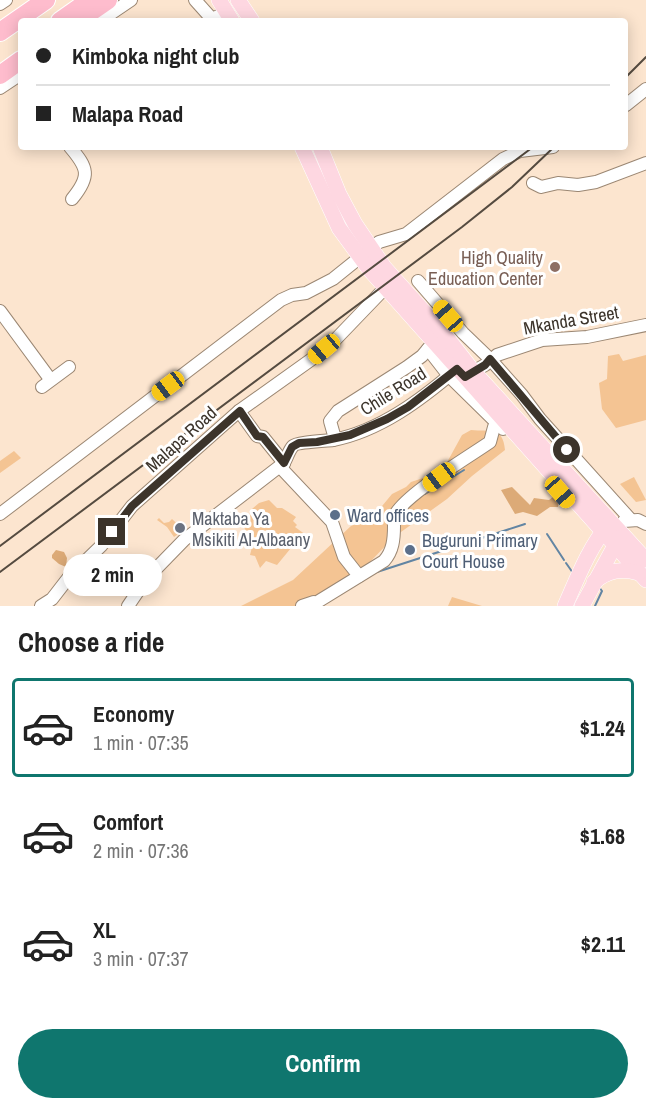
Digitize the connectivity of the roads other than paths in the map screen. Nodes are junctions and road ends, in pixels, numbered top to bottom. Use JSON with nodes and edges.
{"nodes":[{"id":1,"x":6,"y":0,"type":"edge"},
{"id":2,"x":27,"y":0,"type":"edge"},
{"id":3,"x":46,"y":0,"type":"edge"},
{"id":4,"x":90,"y":0,"type":"edge"},
{"id":5,"x":108,"y":0,"type":"edge"},
{"id":6,"x":131,"y":0,"type":"edge"},
{"id":7,"x":195,"y":0,"type":"edge"},
{"id":8,"x":238,"y":0,"type":"edge"},
{"id":9,"x":0,"y":4,"type":"edge"},
{"id":10,"x":20,"y":18,"type":"edge"},
{"id":11,"x":64,"y":18,"type":"edge"},
{"id":12,"x":81,"y":18,"type":"edge"},
{"id":13,"x":104,"y":18,"type":"edge"},
{"id":14,"x":211,"y":18,"type":"edge"},
{"id":15,"x":250,"y":18,"type":"edge"},
{"id":16,"x":0,"y":19,"type":"edge"},
{"id":17,"x":18,"y":19,"type":"edge"},
{"id":18,"x":0,"y":32,"type":"edge"},
{"id":19,"x":18,"y":50,"type":"edge"},
{"id":20,"x":0,"y":63,"type":"edge"},
{"id":21,"x":16,"y":73,"type":"edge"},
{"id":22,"x":0,"y":88,"type":"edge"},
{"id":23,"x":646,"y":89,"type":"edge"},
{"id":24,"x":628,"y":103,"type":"edge"},
{"id":25,"x":72,"y":150,"type":"edge"},
{"id":26,"x":303,"y":150,"type":"edge"},
{"id":27,"x":321,"y":150,"type":"edge"},
{"id":28,"x":528,"y":150,"type":"edge"},
{"id":29,"x":646,"y":163,"type":"edge"},
{"id":30,"x":533,"y":183,"type":"dead end"},
{"id":31,"x":72,"y":199,"type":"dead end"},
{"id":32,"x":365,"y":252,"type":"junction"},
{"id":33,"x":418,"y":281,"type":"dead end"},
{"id":34,"x":385,"y":288,"type":"junction"},
{"id":35,"x":0,"y":311,"type":"edge"},
{"id":36,"x":646,"y":325,"type":"edge"},
{"id":37,"x":431,"y":346,"type":"junction"},
{"id":38,"x":490,"y":359,"type":"junction"},
{"id":39,"x":69,"y":367,"type":"dead end"},
{"id":40,"x":461,"y":373,"type":"junction"},
{"id":41,"x":240,"y":411,"type":"junction"},
{"id":42,"x":499,"y":421,"type":"junction"},
{"id":43,"x":333,"y":440,"type":"junction"},
{"id":44,"x":284,"y":463,"type":"junction"},
{"id":45,"x":0,"y":514,"type":"edge"},
{"id":46,"x":646,"y":524,"type":"edge"},
{"id":47,"x":607,"y":526,"type":"junction"},
{"id":48,"x":624,"y":529,"type":"junction"},
{"id":49,"x":644,"y":571,"type":"edge"},
{"id":50,"x":359,"y":576,"type":"junction"},
{"id":51,"x":594,"y":582,"type":"junction"},
{"id":52,"x":310,"y":605,"type":"edge"},
{"id":53,"x":41,"y":606,"type":"edge"},
{"id":54,"x":128,"y":606,"type":"edge"},
{"id":55,"x":565,"y":606,"type":"edge"},
{"id":56,"x":582,"y":606,"type":"edge"}],
"edges":[{"from":1,"to":9,"type":"street"},
{"from":2,"to":16,"type":"highway"},
{"from":3,"to":10,"type":"highway"},
{"from":4,"to":11,"type":"highway"},
{"from":5,"to":12,"type":"highway"},
{"from":6,"to":13,"type":"street"},
{"from":7,"to":14,"type":"street"},
{"from":8,"to":15,"type":"main road"},
{"from":17,"to":18,"type":"highway"},
{"from":19,"to":20,"type":"highway"},
{"from":21,"to":22,"type":"street"},
{"from":23,"to":24,"type":"street"},
{"from":25,"to":31,"type":"street"},
{"from":26,"to":32,"type":"main road"},
{"from":27,"to":32,"type":"main road"},
{"from":28,"to":32,"type":"street"},
{"from":29,"to":30,"type":"street"},
{"from":32,"to":34,"type":"main road"},
{"from":32,"to":40,"type":"main road"},
{"from":32,"to":45,"type":"street"},
{"from":33,"to":38,"type":"street"},
{"from":34,"to":37,"type":"main road"},
{"from":34,"to":41,"type":"street","name":"Malapa Road"},
{"from":35,"to":39,"type":"street"},
{"from":36,"to":38,"type":"street","name":"Mkanda Street"},
{"from":37,"to":40,"type":"main road"},
{"from":37,"to":43,"type":"street"},
{"from":38,"to":40,"type":"street","name":"Mkanda Street"},
{"from":38,"to":48,"type":"street"},
{"from":40,"to":42,"type":"main road"},
{"from":40,"to":43,"type":"street","name":"Chile Road"},
{"from":40,"to":47,"type":"main road"},
{"from":41,"to":44,"type":"street"},
{"from":41,"to":53,"type":"street","name":"Malapa Road"},
{"from":42,"to":47,"type":"main road"},
{"from":42,"to":50,"type":"street"},
{"from":43,"to":44,"type":"street","name":"Chile Road"},
{"from":44,"to":50,"type":"street"},
{"from":44,"to":54,"type":"street","name":"Chile Road"},
{"from":46,"to":48,"type":"street"},
{"from":47,"to":48,"type":"main road"},
{"from":47,"to":48,"type":"street"},
{"from":47,"to":55,"type":"main road"},
{"from":48,"to":49,"type":"main road"},
{"from":48,"to":51,"type":"main road"},
{"from":49,"to":51,"type":"main road"},
{"from":50,"to":52,"type":"street"},
{"from":51,"to":56,"type":"main road"}]}
